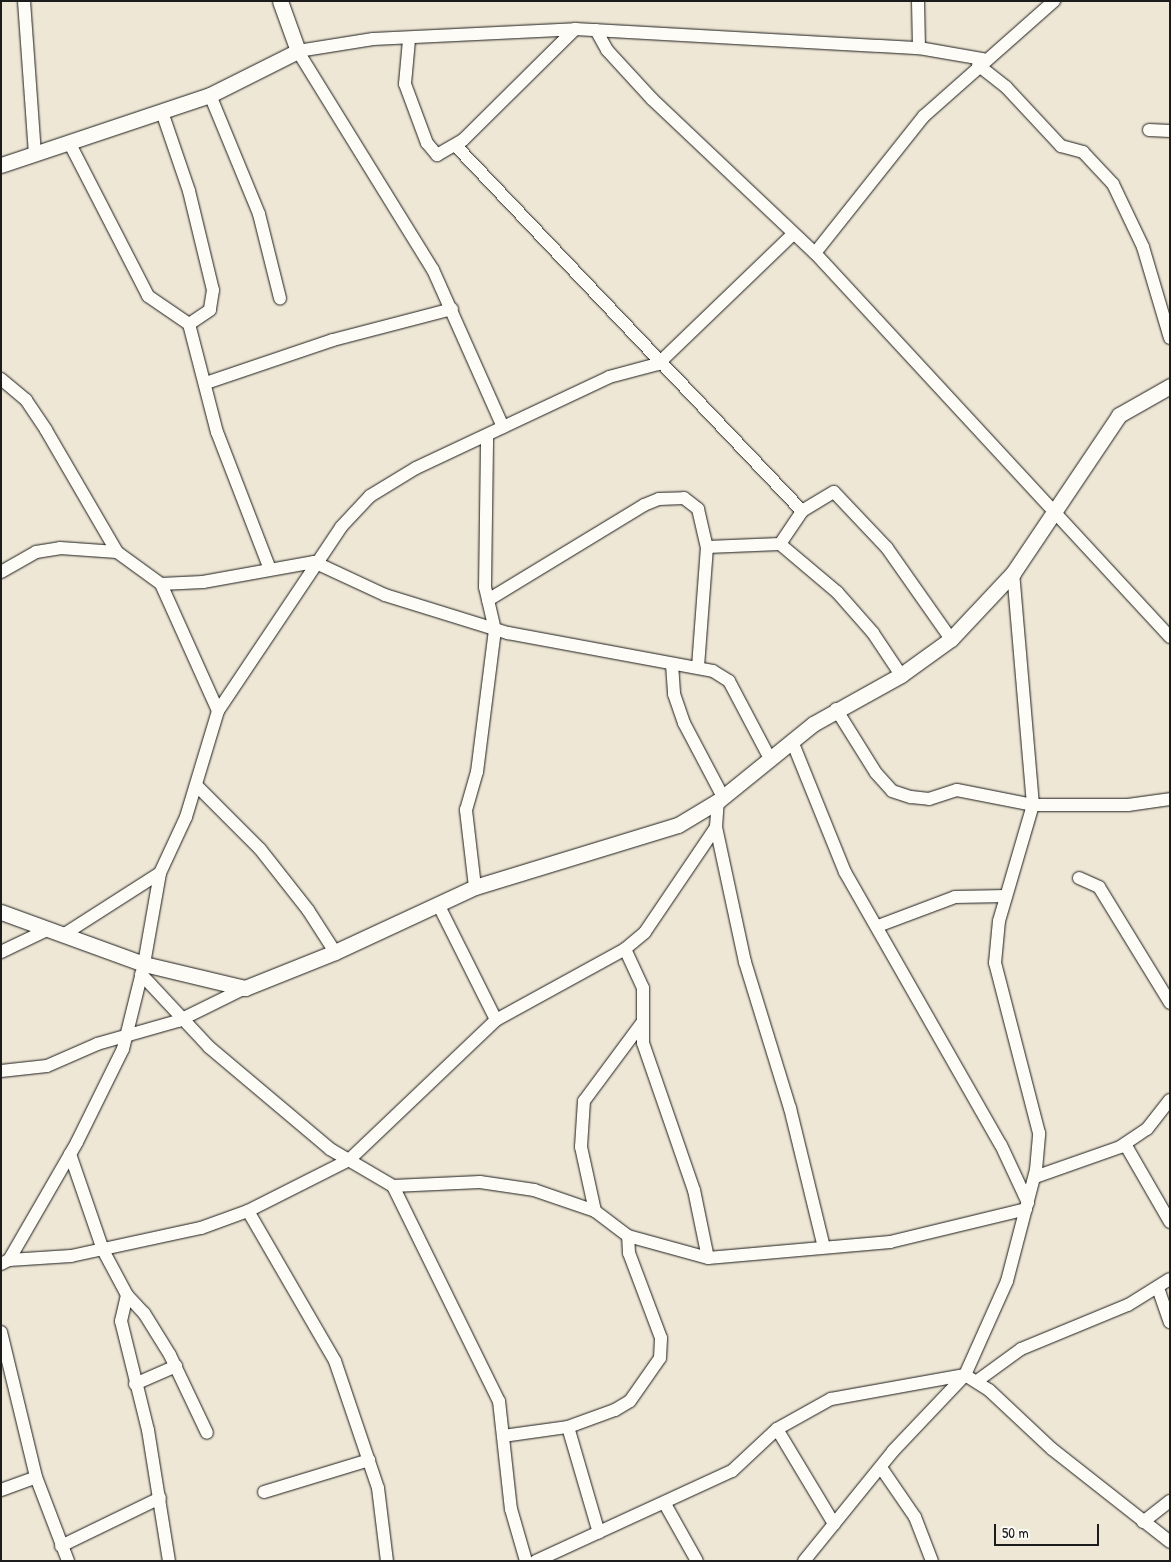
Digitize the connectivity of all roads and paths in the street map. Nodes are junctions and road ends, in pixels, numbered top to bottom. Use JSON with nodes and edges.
{"nodes":[{"id":1,"x":24,"y":1,"type":"edge"},
{"id":2,"x":280,"y":1,"type":"edge"},
{"id":3,"x":918,"y":1,"type":"edge"},
{"id":4,"x":1054,"y":1,"type":"edge"},
{"id":5,"x":575,"y":29,"type":"junction"},
{"id":6,"x":596,"y":30,"type":"junction"},
{"id":7,"x":409,"y":40,"type":"junction"},
{"id":8,"x":919,"y":48,"type":"junction"},
{"id":9,"x":298,"y":51,"type":"junction"},
{"id":10,"x":981,"y":62,"type":"junction"},
{"id":11,"x":210,"y":95,"type":"junction"},
{"id":12,"x":162,"y":112,"type":"junction"},
{"id":13,"x":1149,"y":130,"type":"dead end"},
{"id":14,"x":1170,"y":131,"type":"edge"},
{"id":15,"x":70,"y":144,"type":"junction"},
{"id":16,"x":456,"y":146,"type":"junction"},
{"id":17,"x":35,"y":153,"type":"junction"},
{"id":18,"x":1,"y":165,"type":"edge"},
{"id":19,"x":792,"y":235,"type":"junction"},
{"id":20,"x":815,"y":253,"type":"junction"},
{"id":21,"x":280,"y":298,"type":"dead end"},
{"id":22,"x":452,"y":309,"type":"junction"},
{"id":23,"x":189,"y":324,"type":"junction"},
{"id":24,"x":1170,"y":338,"type":"edge"},
{"id":25,"x":658,"y":364,"type":"junction"},
{"id":26,"x":1,"y":379,"type":"edge"},
{"id":27,"x":206,"y":383,"type":"junction"},
{"id":28,"x":1170,"y":386,"type":"edge"},
{"id":29,"x":503,"y":426,"type":"junction"},
{"id":30,"x":487,"y":437,"type":"junction"},
{"id":31,"x":1053,"y":510,"type":"junction"},
{"id":32,"x":802,"y":511,"type":"junction"},
{"id":33,"x":780,"y":544,"type":"junction"},
{"id":34,"x":707,"y":547,"type":"junction"},
{"id":35,"x":117,"y":552,"type":"junction"},
{"id":36,"x":314,"y":562,"type":"junction"},
{"id":37,"x":269,"y":567,"type":"junction"},
{"id":38,"x":1,"y":572,"type":"edge"},
{"id":39,"x":1012,"y":573,"type":"junction"},
{"id":40,"x":161,"y":584,"type":"junction"},
{"id":41,"x":488,"y":600,"type":"junction"},
{"id":42,"x":495,"y":630,"type":"junction"},
{"id":43,"x":1170,"y":637,"type":"edge"},
{"id":44,"x":951,"y":639,"type":"junction"},
{"id":45,"x":672,"y":664,"type":"junction"},
{"id":46,"x":698,"y":668,"type":"junction"},
{"id":47,"x":901,"y":675,"type":"junction"},
{"id":48,"x":836,"y":709,"type":"junction"},
{"id":49,"x":218,"y":711,"type":"junction"},
{"id":50,"x":792,"y":741,"type":"junction"},
{"id":51,"x":769,"y":757,"type":"junction"},
{"id":52,"x":197,"y":786,"type":"junction"},
{"id":53,"x":720,"y":798,"type":"junction"},
{"id":54,"x":1170,"y":799,"type":"edge"},
{"id":55,"x":1033,"y":805,"type":"junction"},
{"id":56,"x":716,"y":827,"type":"junction"},
{"id":57,"x":160,"y":873,"type":"junction"},
{"id":58,"x":1079,"y":878,"type":"dead end"},
{"id":59,"x":475,"y":887,"type":"junction"},
{"id":60,"x":1006,"y":896,"type":"junction"},
{"id":61,"x":439,"y":906,"type":"junction"},
{"id":62,"x":1,"y":912,"type":"edge"},
{"id":63,"x":878,"y":926,"type":"junction"},
{"id":64,"x":56,"y":932,"type":"junction"},
{"id":65,"x":625,"y":950,"type":"junction"},
{"id":66,"x":1,"y":952,"type":"edge"},
{"id":67,"x":335,"y":952,"type":"junction"},
{"id":68,"x":143,"y":969,"type":"junction"},
{"id":69,"x":245,"y":988,"type":"junction"},
{"id":70,"x":1170,"y":1003,"type":"edge"},
{"id":71,"x":185,"y":1017,"type":"junction"},
{"id":72,"x":496,"y":1020,"type":"junction"},
{"id":73,"x":642,"y":1023,"type":"junction"},
{"id":74,"x":129,"y":1033,"type":"junction"},
{"id":75,"x":1,"y":1071,"type":"edge"},
{"id":76,"x":1170,"y":1100,"type":"edge"},
{"id":77,"x":1125,"y":1144,"type":"junction"},
{"id":78,"x":70,"y":1154,"type":"junction"},
{"id":79,"x":349,"y":1160,"type":"junction"},
{"id":80,"x":1035,"y":1176,"type":"junction"},
{"id":81,"x":393,"y":1186,"type":"junction"},
{"id":82,"x":1027,"y":1206,"type":"junction"},
{"id":83,"x":248,"y":1211,"type":"junction"},
{"id":84,"x":595,"y":1211,"type":"junction"},
{"id":85,"x":1170,"y":1222,"type":"edge"},
{"id":86,"x":628,"y":1236,"type":"junction"},
{"id":87,"x":824,"y":1247,"type":"junction"},
{"id":88,"x":103,"y":1250,"type":"junction"},
{"id":89,"x":708,"y":1258,"type":"junction"},
{"id":90,"x":5,"y":1262,"type":"edge"},
{"id":91,"x":1170,"y":1279,"type":"edge"},
{"id":92,"x":1158,"y":1288,"type":"junction"},
{"id":93,"x":127,"y":1296,"type":"junction"},
{"id":94,"x":1170,"y":1322,"type":"edge"},
{"id":95,"x":1,"y":1332,"type":"edge"},
{"id":96,"x":176,"y":1366,"type":"junction"},
{"id":97,"x":965,"y":1375,"type":"junction"},
{"id":98,"x":977,"y":1380,"type":"junction"},
{"id":99,"x":135,"y":1384,"type":"junction"},
{"id":100,"x":568,"y":1427,"type":"junction"},
{"id":101,"x":777,"y":1429,"type":"junction"},
{"id":102,"x":207,"y":1433,"type":"dead end"},
{"id":103,"x":503,"y":1436,"type":"junction"},
{"id":104,"x":369,"y":1460,"type":"junction"},
{"id":105,"x":882,"y":1469,"type":"junction"},
{"id":106,"x":36,"y":1477,"type":"junction"},
{"id":107,"x":1,"y":1490,"type":"edge"},
{"id":108,"x":264,"y":1492,"type":"dead end"},
{"id":109,"x":160,"y":1498,"type":"junction"},
{"id":110,"x":1170,"y":1501,"type":"edge"},
{"id":111,"x":665,"y":1504,"type":"junction"},
{"id":112,"x":1142,"y":1522,"type":"junction"},
{"id":113,"x":834,"y":1524,"type":"junction"},
{"id":114,"x":599,"y":1533,"type":"junction"},
{"id":115,"x":1170,"y":1542,"type":"edge"},
{"id":116,"x":61,"y":1546,"type":"junction"},
{"id":117,"x":68,"y":1561,"type":"edge"},
{"id":118,"x":169,"y":1561,"type":"edge"},
{"id":119,"x":386,"y":1561,"type":"edge"},
{"id":120,"x":526,"y":1561,"type":"edge"},
{"id":121,"x":536,"y":1561,"type":"edge"},
{"id":122,"x":697,"y":1561,"type":"edge"},
{"id":123,"x":804,"y":1561,"type":"edge"},
{"id":124,"x":932,"y":1561,"type":"edge"}],
"edges":[{"from":1,"to":17,"type":"street"},
{"from":2,"to":9,"type":"street"},
{"from":3,"to":8,"type":"street"},
{"from":4,"to":10,"type":"street"},
{"from":5,"to":6,"type":"street"},
{"from":5,"to":7,"type":"street"},
{"from":5,"to":16,"type":"street"},
{"from":6,"to":8,"type":"street"},
{"from":6,"to":19,"type":"street"},
{"from":7,"to":9,"type":"street"},
{"from":7,"to":16,"type":"street"},
{"from":8,"to":10,"type":"street"},
{"from":9,"to":11,"type":"street"},
{"from":9,"to":22,"type":"street"},
{"from":10,"to":20,"type":"street"},
{"from":10,"to":24,"type":"street"},
{"from":11,"to":12,"type":"street"},
{"from":11,"to":21,"type":"street"},
{"from":12,"to":15,"type":"street"},
{"from":12,"to":23,"type":"street"},
{"from":13,"to":14,"type":"street"},
{"from":15,"to":17,"type":"street"},
{"from":15,"to":23,"type":"street"},
{"from":16,"to":25,"type":"street"},
{"from":17,"to":18,"type":"street"},
{"from":19,"to":20,"type":"street"},
{"from":19,"to":25,"type":"street"},
{"from":20,"to":31,"type":"street"},
{"from":22,"to":27,"type":"street"},
{"from":22,"to":29,"type":"street"},
{"from":23,"to":27,"type":"street"},
{"from":25,"to":29,"type":"street"},
{"from":25,"to":32,"type":"street"},
{"from":26,"to":35,"type":"street"},
{"from":27,"to":37,"type":"street"},
{"from":28,"to":31,"type":"street"},
{"from":29,"to":30,"type":"street"},
{"from":30,"to":36,"type":"street"},
{"from":30,"to":41,"type":"street"},
{"from":31,"to":39,"type":"street"},
{"from":31,"to":43,"type":"street"},
{"from":32,"to":33,"type":"street"},
{"from":32,"to":44,"type":"street"},
{"from":33,"to":34,"type":"street"},
{"from":33,"to":47,"type":"street"},
{"from":34,"to":41,"type":"street"},
{"from":34,"to":46,"type":"street"},
{"from":35,"to":38,"type":"street"},
{"from":35,"to":40,"type":"street"},
{"from":36,"to":37,"type":"street"},
{"from":36,"to":42,"type":"street"},
{"from":36,"to":49,"type":"street"},
{"from":37,"to":40,"type":"street"},
{"from":39,"to":44,"type":"street"},
{"from":39,"to":55,"type":"street"},
{"from":40,"to":49,"type":"street"},
{"from":41,"to":42,"type":"street"},
{"from":42,"to":45,"type":"street"},
{"from":42,"to":59,"type":"street"},
{"from":44,"to":47,"type":"street"},
{"from":45,"to":46,"type":"street"},
{"from":45,"to":53,"type":"street"},
{"from":46,"to":51,"type":"street"},
{"from":47,"to":48,"type":"street"},
{"from":48,"to":50,"type":"street"},
{"from":48,"to":55,"type":"street"},
{"from":49,"to":52,"type":"street"},
{"from":50,"to":51,"type":"street"},
{"from":50,"to":63,"type":"street"},
{"from":51,"to":53,"type":"street"},
{"from":52,"to":57,"type":"street"},
{"from":52,"to":67,"type":"street"},
{"from":53,"to":56,"type":"street"},
{"from":53,"to":59,"type":"street"},
{"from":54,"to":55,"type":"street"},
{"from":55,"to":60,"type":"street"},
{"from":56,"to":65,"type":"street"},
{"from":56,"to":87,"type":"street"},
{"from":57,"to":64,"type":"street"},
{"from":57,"to":68,"type":"street"},
{"from":58,"to":70,"type":"street"},
{"from":59,"to":61,"type":"street"},
{"from":60,"to":63,"type":"street"},
{"from":60,"to":80,"type":"street"},
{"from":61,"to":67,"type":"street"},
{"from":61,"to":72,"type":"street"},
{"from":62,"to":64,"type":"street"},
{"from":63,"to":82,"type":"street"},
{"from":64,"to":66,"type":"street"},
{"from":64,"to":68,"type":"street"},
{"from":65,"to":72,"type":"street"},
{"from":65,"to":73,"type":"street"},
{"from":67,"to":69,"type":"street"},
{"from":68,"to":69,"type":"street"},
{"from":68,"to":71,"type":"street"},
{"from":68,"to":74,"type":"street"},
{"from":69,"to":71,"type":"street"},
{"from":71,"to":74,"type":"street"},
{"from":71,"to":79,"type":"street"},
{"from":72,"to":79,"type":"street"},
{"from":73,"to":84,"type":"street"},
{"from":73,"to":89,"type":"street"},
{"from":74,"to":75,"type":"street"},
{"from":74,"to":78,"type":"street"},
{"from":76,"to":77,"type":"street"},
{"from":77,"to":80,"type":"street"},
{"from":77,"to":85,"type":"street"},
{"from":78,"to":88,"type":"street"},
{"from":78,"to":90,"type":"street"},
{"from":79,"to":81,"type":"street"},
{"from":79,"to":83,"type":"street"},
{"from":80,"to":82,"type":"street"},
{"from":81,"to":84,"type":"street"},
{"from":81,"to":103,"type":"street"},
{"from":82,"to":87,"type":"street"},
{"from":82,"to":97,"type":"street"},
{"from":83,"to":88,"type":"street"},
{"from":83,"to":104,"type":"street"},
{"from":84,"to":86,"type":"street"},
{"from":86,"to":89,"type":"street"},
{"from":86,"to":100,"type":"street"},
{"from":87,"to":89,"type":"street"},
{"from":88,"to":90,"type":"street"},
{"from":88,"to":93,"type":"street"},
{"from":91,"to":92,"type":"street"},
{"from":92,"to":94,"type":"street"},
{"from":92,"to":98,"type":"street"},
{"from":93,"to":96,"type":"street"},
{"from":93,"to":99,"type":"street"},
{"from":95,"to":106,"type":"street"},
{"from":96,"to":99,"type":"street"},
{"from":96,"to":102,"type":"street"},
{"from":97,"to":98,"type":"street"},
{"from":97,"to":101,"type":"street"},
{"from":97,"to":105,"type":"street"},
{"from":98,"to":112,"type":"street"},
{"from":99,"to":109,"type":"street"},
{"from":100,"to":103,"type":"street"},
{"from":100,"to":114,"type":"street"},
{"from":101,"to":111,"type":"street"},
{"from":101,"to":113,"type":"street"},
{"from":103,"to":120,"type":"street"},
{"from":104,"to":108,"type":"street"},
{"from":104,"to":119,"type":"street"},
{"from":105,"to":113,"type":"street"},
{"from":105,"to":124,"type":"street"},
{"from":106,"to":107,"type":"street"},
{"from":106,"to":116,"type":"street"},
{"from":109,"to":116,"type":"street"},
{"from":109,"to":118,"type":"street"},
{"from":110,"to":112,"type":"street"},
{"from":111,"to":114,"type":"street"},
{"from":111,"to":122,"type":"street"},
{"from":112,"to":115,"type":"street"},
{"from":113,"to":123,"type":"street"},
{"from":114,"to":121,"type":"street"},
{"from":116,"to":117,"type":"street"}]}
